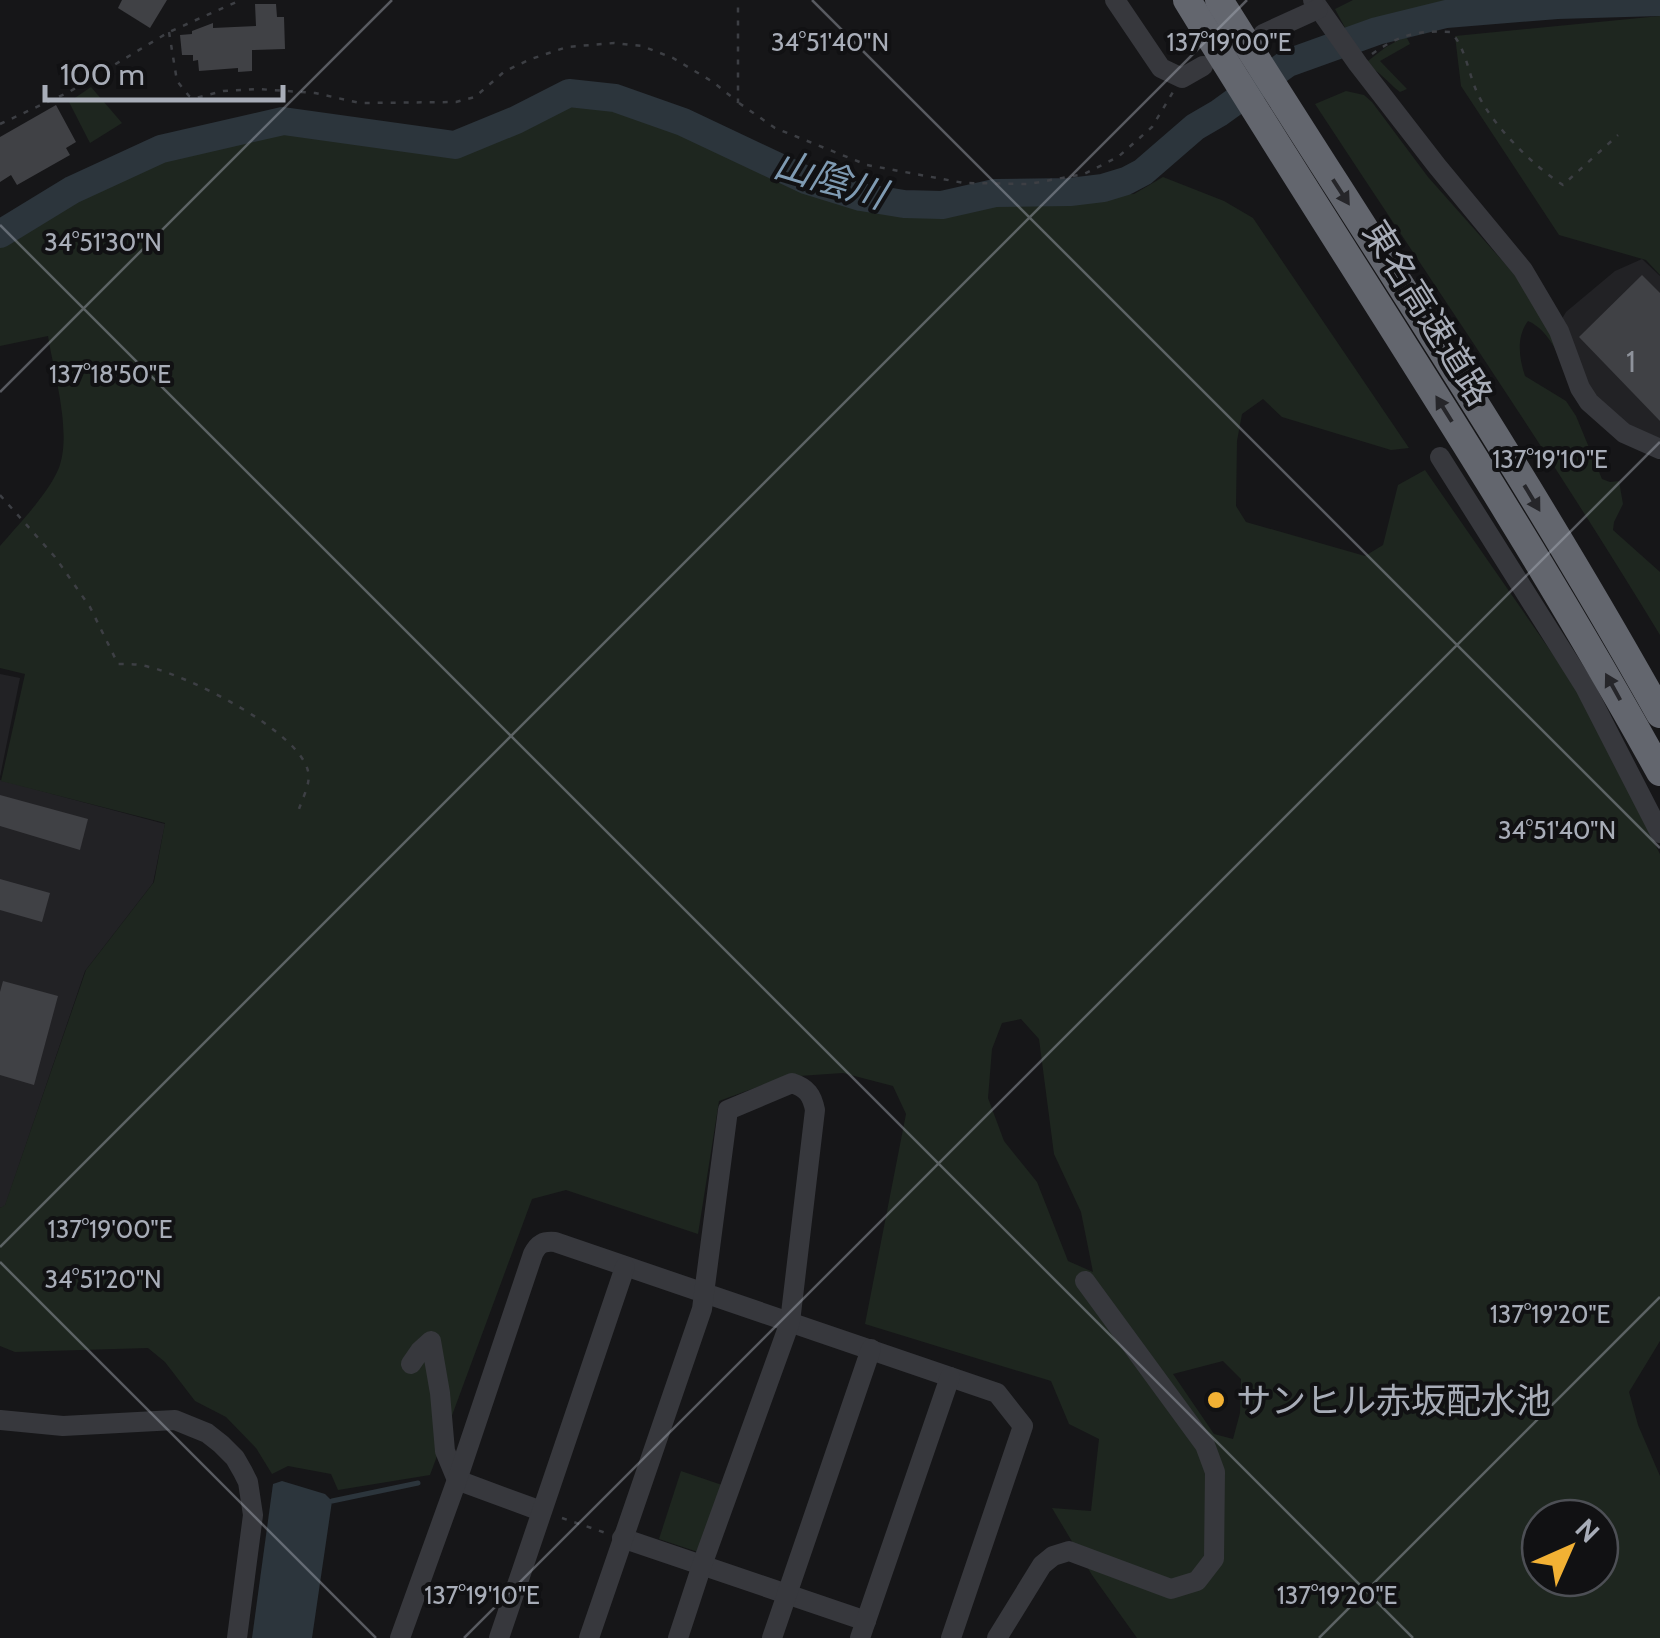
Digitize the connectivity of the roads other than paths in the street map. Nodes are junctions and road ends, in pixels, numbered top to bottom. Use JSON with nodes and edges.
{"nodes":[{"id":1,"x":1114,"y":0,"type":"edge"},
{"id":2,"x":1187,"y":0,"type":"edge"},
{"id":3,"x":1219,"y":0,"type":"edge"},
{"id":4,"x":1319,"y":9,"type":"edge"},
{"id":5,"x":1235,"y":53,"type":"junction"},
{"id":6,"x":1277,"y":118,"type":"junction"},
{"id":7,"x":1660,"y":449,"type":"edge"},
{"id":8,"x":1440,"y":458,"type":"dead end"},
{"id":9,"x":1660,"y":714,"type":"edge"},
{"id":10,"x":1660,"y":772,"type":"edge"},
{"id":11,"x":1660,"y":833,"type":"edge"},
{"id":12,"x":625,"y":1267,"type":"junction"},
{"id":13,"x":1085,"y":1281,"type":"dead end"},
{"id":14,"x":704,"y":1294,"type":"junction"},
{"id":15,"x":790,"y":1322,"type":"junction"},
{"id":16,"x":871,"y":1348,"type":"junction"},
{"id":17,"x":411,"y":1364,"type":"dead end"},
{"id":18,"x":950,"y":1377,"type":"junction"},
{"id":19,"x":0,"y":1420,"type":"edge"},
{"id":20,"x":457,"y":1480,"type":"junction"},
{"id":21,"x":541,"y":1511,"type":"junction"},
{"id":22,"x":622,"y":1538,"type":"junction"},
{"id":23,"x":702,"y":1565,"type":"junction"},
{"id":24,"x":787,"y":1593,"type":"junction"},
{"id":25,"x":863,"y":1630,"type":"edge"},
{"id":26,"x":237,"y":1638,"type":"edge"},
{"id":27,"x":400,"y":1638,"type":"edge"},
{"id":28,"x":500,"y":1638,"type":"edge"},
{"id":29,"x":589,"y":1638,"type":"edge"},
{"id":30,"x":678,"y":1638,"type":"edge"},
{"id":31,"x":772,"y":1638,"type":"edge"},
{"id":32,"x":951,"y":1638,"type":"edge"},
{"id":33,"x":997,"y":1638,"type":"edge"}],
"edges":[{"from":1,"to":5,"type":"street"},
{"from":2,"to":5,"type":"highway","name":"東名高速道路"},
{"from":3,"to":5,"type":"highway","name":"東名高速道路"},
{"from":4,"to":5,"type":"street"},
{"from":4,"to":7,"type":"street"},
{"from":5,"to":6,"type":"highway","name":"東名高速道路"},
{"from":6,"to":9,"type":"highway","name":"東名高速道路","one_way":true},
{"from":10,"to":6,"type":"highway","name":"東名高速道路","one_way":true},
{"from":8,"to":11,"type":"street"},
{"from":12,"to":14,"type":"street"},
{"from":12,"to":20,"type":"street"},
{"from":12,"to":21,"type":"street"},
{"from":13,"to":33,"type":"street"},
{"from":14,"to":15,"type":"street"},
{"from":14,"to":15,"type":"street"},
{"from":14,"to":22,"type":"street"},
{"from":15,"to":16,"type":"street"},
{"from":15,"to":23,"type":"street"},
{"from":16,"to":18,"type":"street"},
{"from":16,"to":24,"type":"street"},
{"from":17,"to":20,"type":"street"},
{"from":18,"to":25,"type":"street"},
{"from":18,"to":32,"type":"street"},
{"from":19,"to":26,"type":"street"},
{"from":20,"to":21,"type":"street"},
{"from":20,"to":27,"type":"street"},
{"from":21,"to":28,"type":"street"},
{"from":22,"to":23,"type":"street"},
{"from":22,"to":29,"type":"street"},
{"from":23,"to":24,"type":"street"},
{"from":23,"to":30,"type":"street"},
{"from":24,"to":25,"type":"street"},
{"from":24,"to":31,"type":"street"}]}
